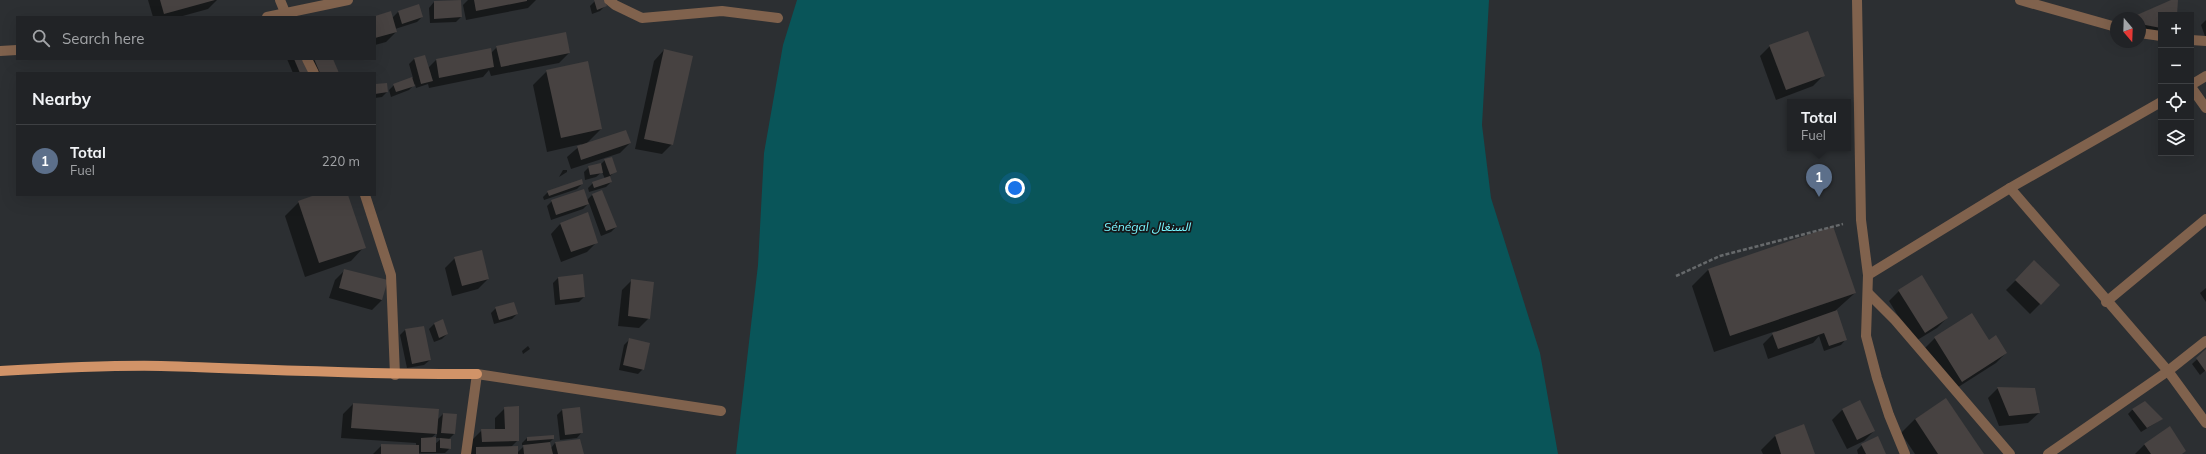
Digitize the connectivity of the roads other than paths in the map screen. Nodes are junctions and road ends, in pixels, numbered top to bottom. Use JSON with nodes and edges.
{"nodes":[{"id":1,"x":280,"y":0,"type":"edge"},
{"id":2,"x":348,"y":0,"type":"edge"},
{"id":3,"x":609,"y":0,"type":"edge"},
{"id":4,"x":1857,"y":0,"type":"edge"},
{"id":5,"x":2020,"y":0,"type":"edge"},
{"id":6,"x":286,"y":16,"type":"edge"},
{"id":7,"x":778,"y":18,"type":"dead end"},
{"id":8,"x":2110,"y":25,"type":"edge"},
{"id":9,"x":2146,"y":34,"type":"edge"},
{"id":10,"x":2158,"y":36,"type":"edge"},
{"id":11,"x":2194,"y":40,"type":"edge"},
{"id":12,"x":2206,"y":41,"type":"edge"},
{"id":13,"x":16,"y":50,"type":"edge"},
{"id":14,"x":0,"y":51,"type":"edge"},
{"id":15,"x":308,"y":60,"type":"edge"},
{"id":16,"x":314,"y":72,"type":"edge"},
{"id":17,"x":2206,"y":76,"type":"edge"},
{"id":18,"x":2194,"y":84,"type":"edge"},
{"id":19,"x":2194,"y":90,"type":"edge"},
{"id":20,"x":2158,"y":104,"type":"edge"},
{"id":21,"x":2206,"y":108,"type":"edge"},
{"id":22,"x":2010,"y":188,"type":"junction"},
{"id":23,"x":364,"y":196,"type":"edge"},
{"id":24,"x":2206,"y":219,"type":"edge"},
{"id":25,"x":1868,"y":275,"type":"junction"},
{"id":26,"x":1868,"y":293,"type":"junction"},
{"id":27,"x":2106,"y":302,"type":"junction"},
{"id":28,"x":2206,"y":341,"type":"edge"},
{"id":29,"x":0,"y":371,"type":"edge"},
{"id":30,"x":2168,"y":371,"type":"junction"},
{"id":31,"x":477,"y":374,"type":"junction"},
{"id":32,"x":395,"y":375,"type":"junction"},
{"id":33,"x":721,"y":411,"type":"dead end"},
{"id":34,"x":2206,"y":423,"type":"edge"},
{"id":35,"x":466,"y":454,"type":"edge"},
{"id":36,"x":1905,"y":454,"type":"edge"},
{"id":37,"x":2010,"y":454,"type":"edge"},
{"id":38,"x":2048,"y":454,"type":"edge"}],
"edges":[{"from":1,"to":6,"type":"street"},
{"from":2,"to":6,"type":"street"},
{"from":3,"to":7,"type":"street"},
{"from":4,"to":25,"type":"street"},
{"from":5,"to":8,"type":"street"},
{"from":9,"to":10,"type":"street"},
{"from":11,"to":12,"type":"street"},
{"from":13,"to":14,"type":"street"},
{"from":15,"to":16,"type":"street"},
{"from":17,"to":18,"type":"street"},
{"from":19,"to":21,"type":"street"},
{"from":20,"to":22,"type":"street"},
{"from":22,"to":25,"type":"street"},
{"from":22,"to":27,"type":"street"},
{"from":23,"to":32,"type":"street"},
{"from":24,"to":27,"type":"street"},
{"from":25,"to":26,"type":"street"},
{"from":26,"to":36,"type":"street"},
{"from":26,"to":37,"type":"street"},
{"from":27,"to":30,"type":"street"},
{"from":28,"to":30,"type":"street"},
{"from":29,"to":32,"type":"main road"},
{"from":30,"to":34,"type":"street"},
{"from":30,"to":38,"type":"street"},
{"from":31,"to":32,"type":"main road"},
{"from":31,"to":33,"type":"street"},
{"from":31,"to":35,"type":"street"}]}
